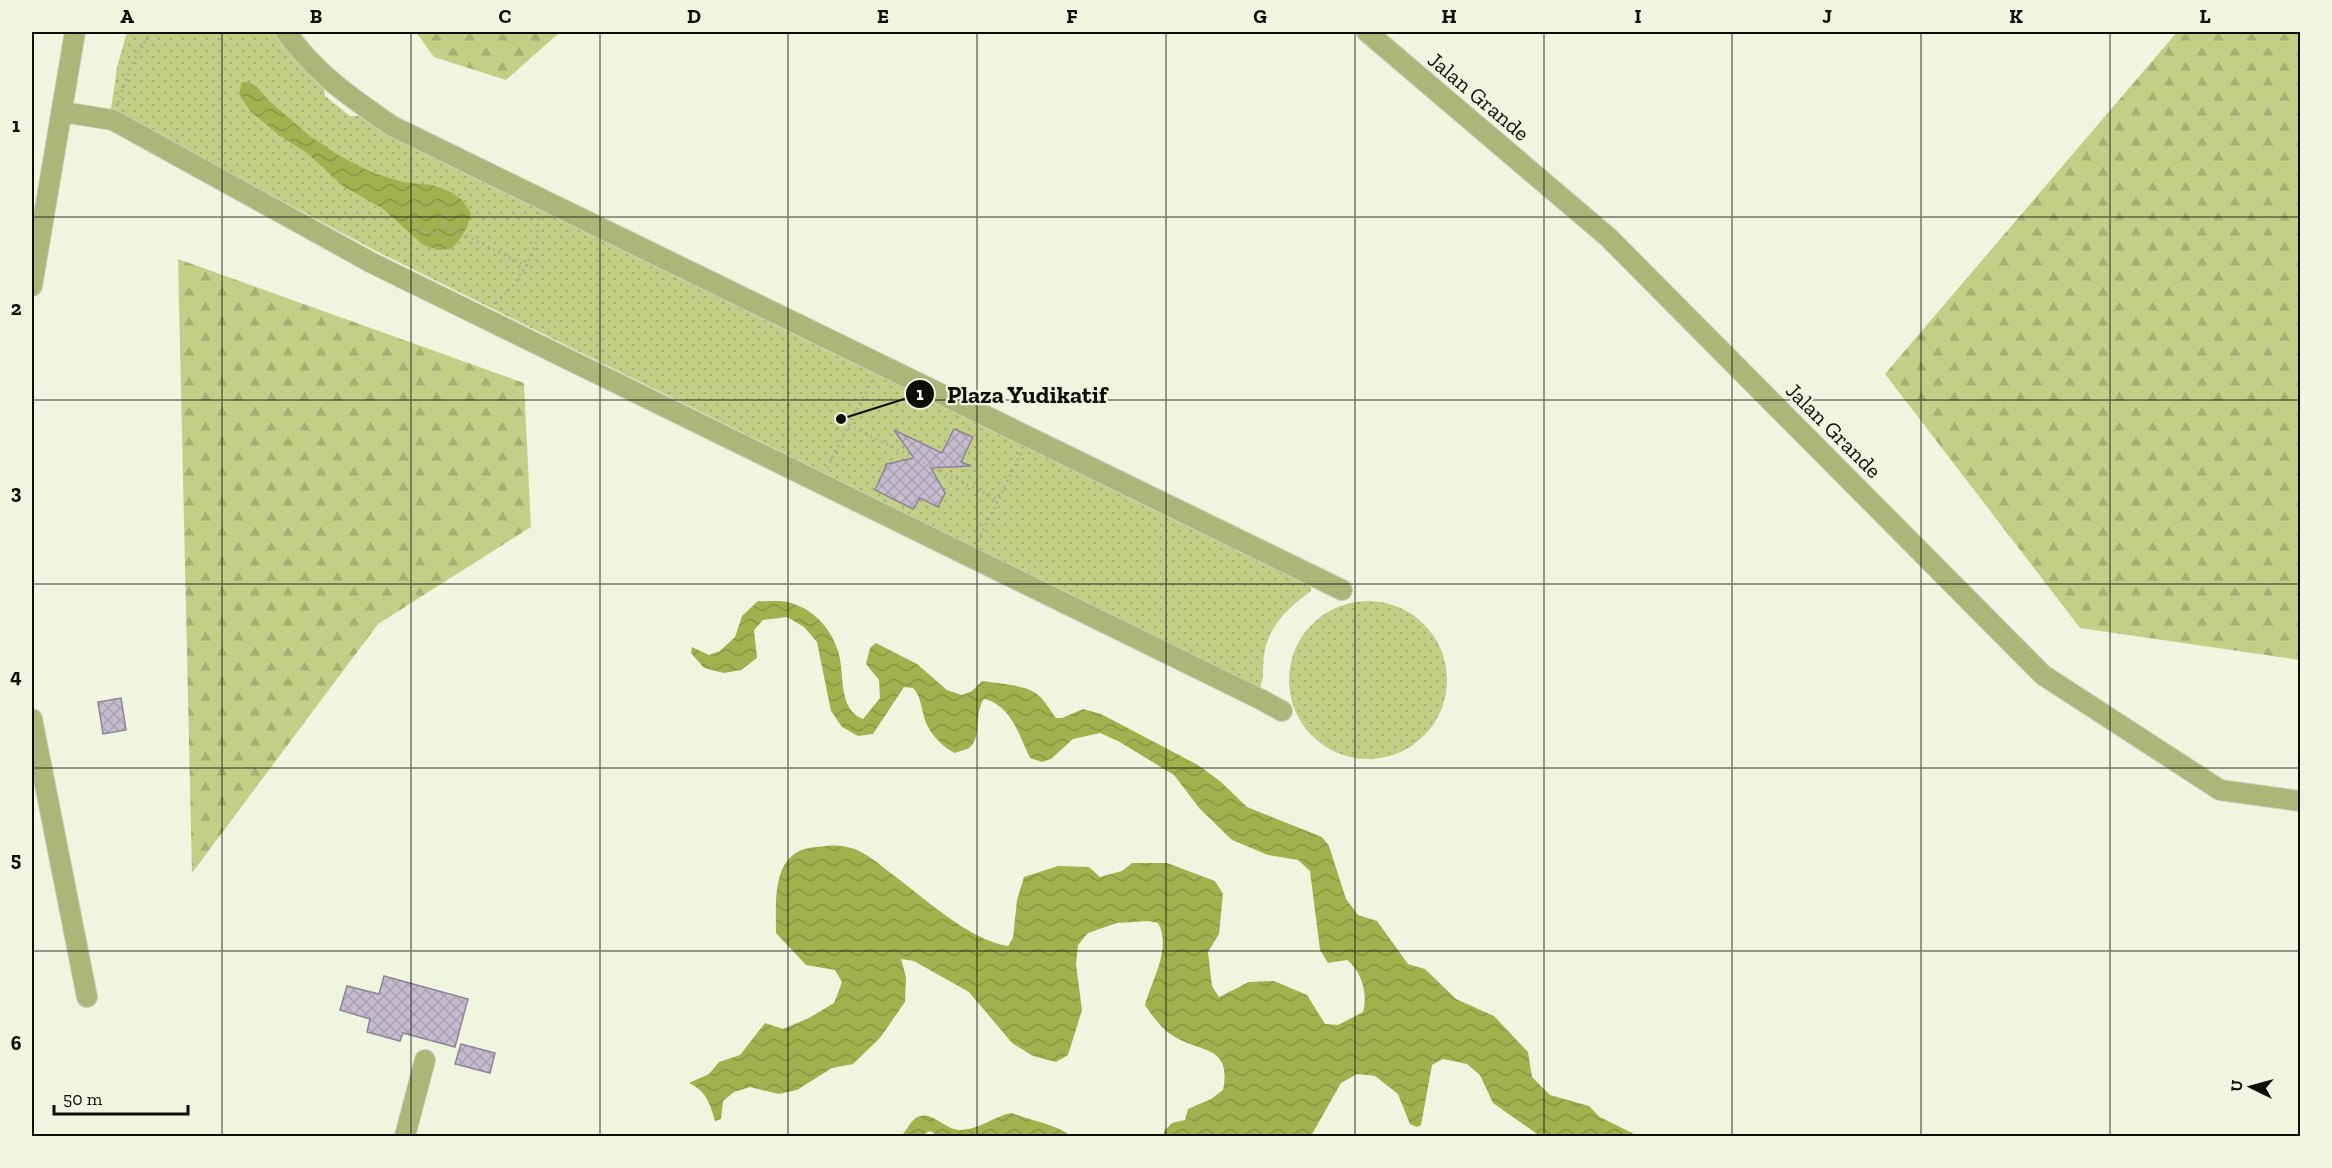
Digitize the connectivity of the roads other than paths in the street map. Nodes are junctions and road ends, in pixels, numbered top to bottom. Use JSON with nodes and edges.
{"nodes":[{"id":1,"x":75,"y":32,"type":"edge"},
{"id":2,"x":286,"y":32,"type":"edge"},
{"id":3,"x":1367,"y":32,"type":"edge"},
{"id":4,"x":62,"y":112,"type":"junction"},
{"id":5,"x":32,"y":286,"type":"edge"},
{"id":6,"x":1342,"y":590,"type":"dead end"},
{"id":7,"x":1282,"y":711,"type":"dead end"},
{"id":8,"x":32,"y":719,"type":"edge"},
{"id":9,"x":2301,"y":801,"type":"edge"},
{"id":10,"x":87,"y":997,"type":"dead end"},
{"id":11,"x":425,"y":1060,"type":"dead end"},
{"id":12,"x":405,"y":1137,"type":"edge"}],
"edges":[{"from":1,"to":4,"type":"street"},
{"from":2,"to":6,"type":"street"},
{"from":3,"to":9,"type":"street","name":"Jalan Grande"},
{"from":4,"to":5,"type":"street"},
{"from":4,"to":7,"type":"street"},
{"from":8,"to":10,"type":"street"},
{"from":11,"to":12,"type":"street"}]}
